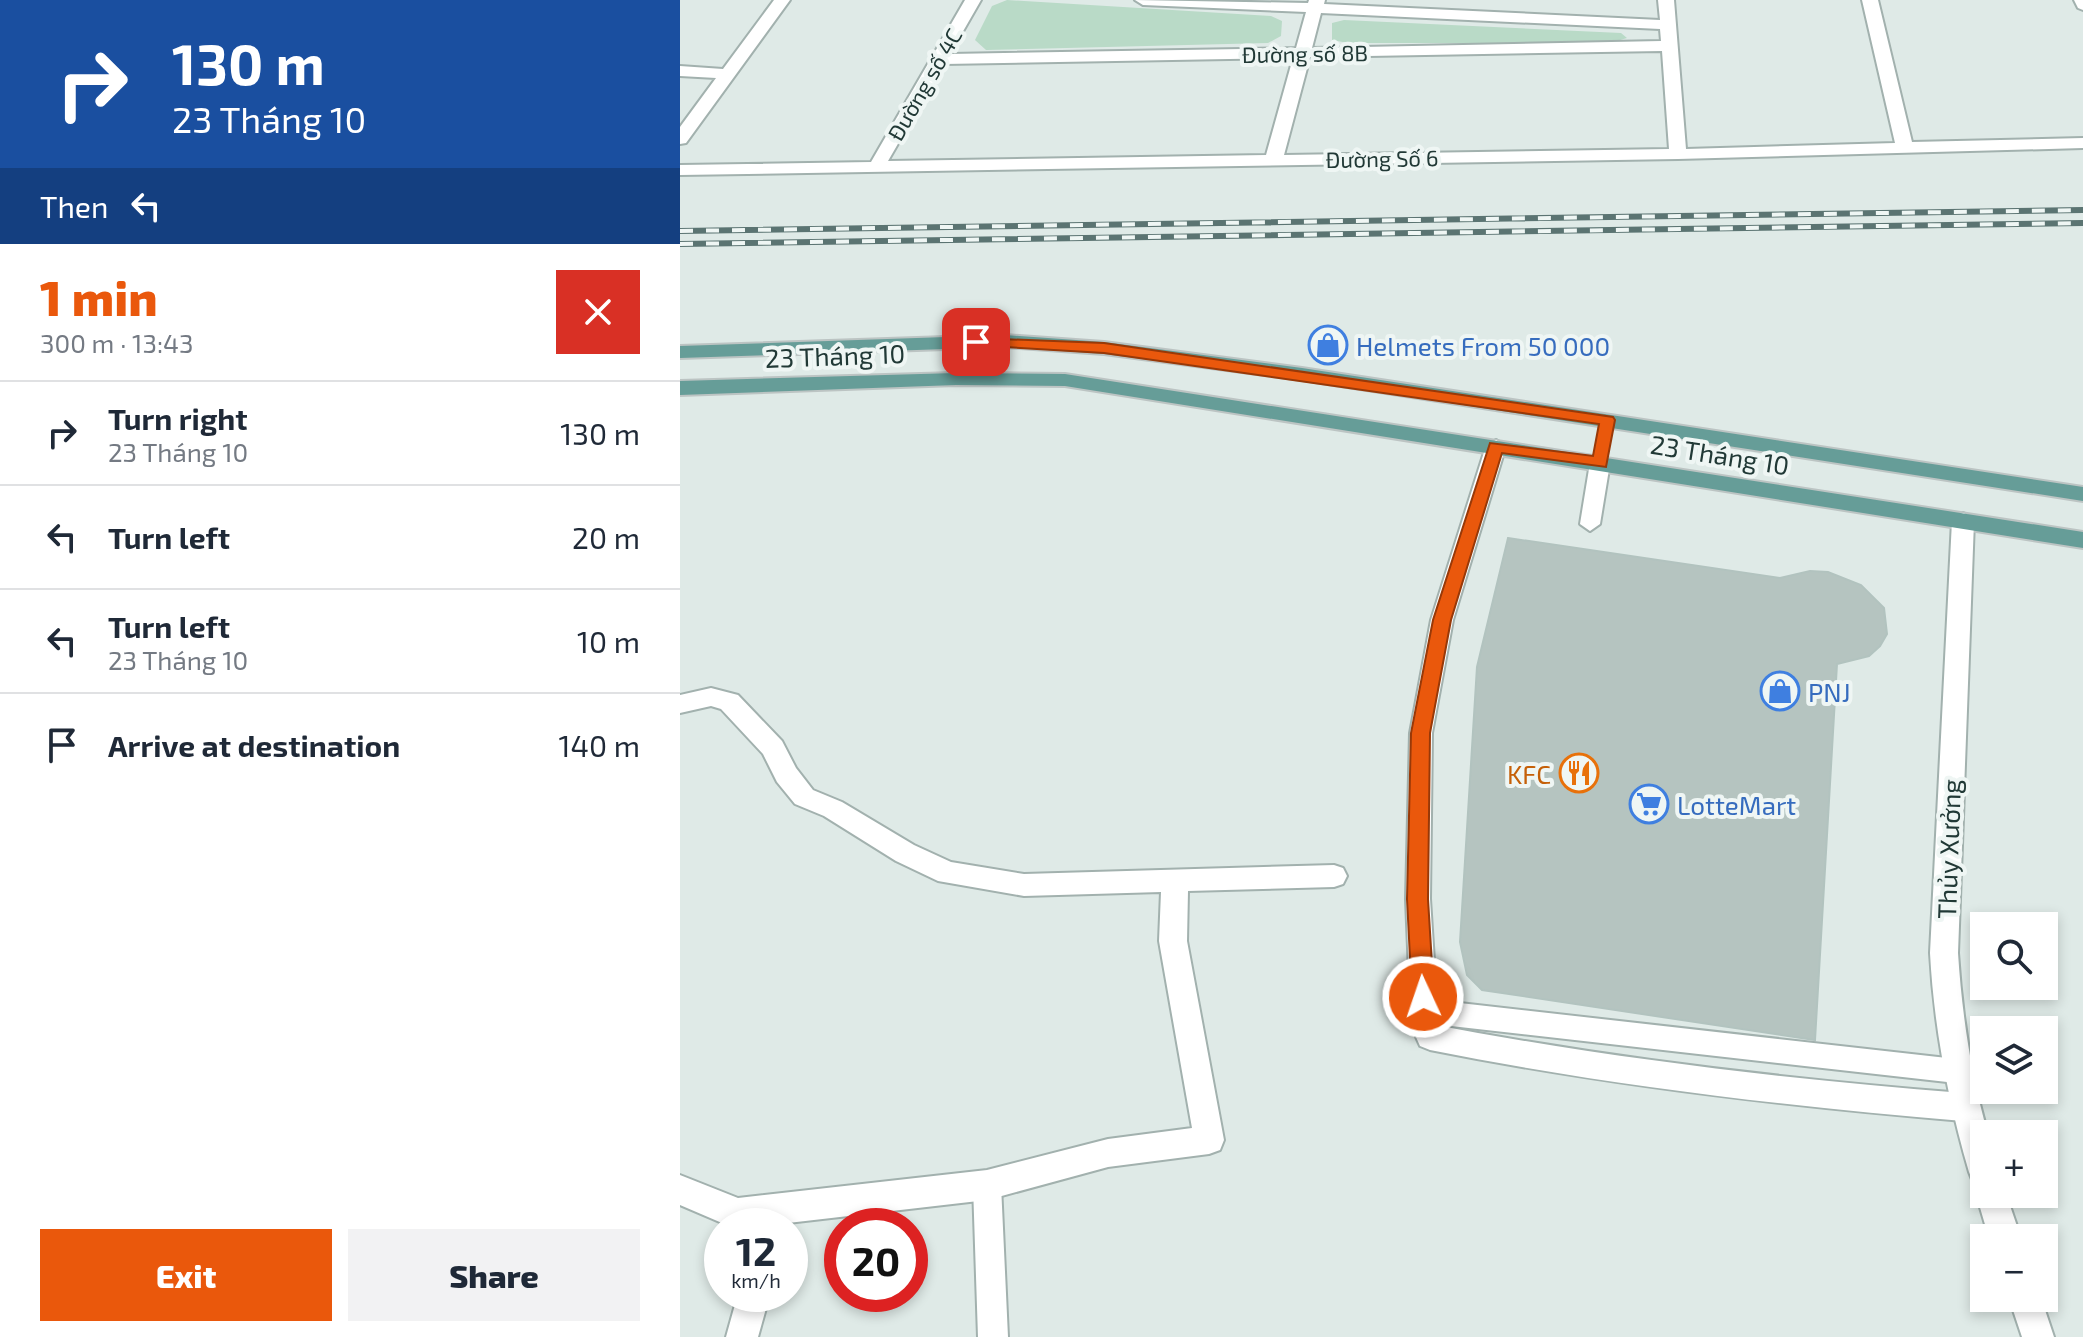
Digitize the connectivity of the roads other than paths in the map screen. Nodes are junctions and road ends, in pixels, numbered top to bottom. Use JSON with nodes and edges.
{"nodes":[{"id":1,"x":782,"y":0,"type":"edge"},
{"id":2,"x":973,"y":0,"type":"edge"},
{"id":3,"x":1143,"y":0,"type":"edge"},
{"id":4,"x":1666,"y":0,"type":"edge"},
{"id":5,"x":1870,"y":0,"type":"edge"},
{"id":6,"x":1316,"y":4,"type":"edge"},
{"id":7,"x":1668,"y":25,"type":"junction"},
{"id":8,"x":1669,"y":46,"type":"junction"},
{"id":9,"x":1302,"y":54,"type":"junction"},
{"id":10,"x":940,"y":59,"type":"junction"},
{"id":11,"x":680,"y":71,"type":"edge"},
{"id":12,"x":727,"y":74,"type":"junction"},
{"id":13,"x":680,"y":139,"type":"edge"},
{"id":14,"x":2083,"y":143,"type":"edge"},
{"id":15,"x":1904,"y":146,"type":"junction"},
{"id":16,"x":1678,"y":154,"type":"junction"},
{"id":17,"x":1274,"y":159,"type":"junction"},
{"id":18,"x":875,"y":169,"type":"junction"},
{"id":19,"x":680,"y":170,"type":"edge"},
{"id":20,"x":680,"y":352,"type":"edge"},
{"id":21,"x":680,"y":388,"type":"edge"},
{"id":22,"x":1608,"y":420,"type":"junction"},
{"id":23,"x":1496,"y":446,"type":"junction"},
{"id":24,"x":1600,"y":463,"type":"junction"},
{"id":25,"x":2083,"y":494,"type":"edge"},
{"id":26,"x":1964,"y":499,"type":"junction"},
{"id":27,"x":1590,"y":524,"type":"dead end"},
{"id":28,"x":2083,"y":540,"type":"edge"},
{"id":29,"x":680,"y":704,"type":"edge"},
{"id":30,"x":1334,"y":876,"type":"dead end"},
{"id":31,"x":1175,"y":880,"type":"junction"},
{"id":32,"x":1430,"y":1037,"type":"dead end"},
{"id":33,"x":1956,"y":1071,"type":"junction"},
{"id":34,"x":1963,"y":1107,"type":"junction"},
{"id":35,"x":1970,"y":1129,"type":"edge"},
{"id":36,"x":987,"y":1185,"type":"junction"},
{"id":37,"x":680,"y":1190,"type":"edge"},
{"id":38,"x":719,"y":1208,"type":"edge"},
{"id":39,"x":808,"y":1210,"type":"edge"},
{"id":40,"x":749,"y":1312,"type":"edge"},
{"id":41,"x":2030,"y":1312,"type":"edge"},
{"id":42,"x":742,"y":1337,"type":"edge"},
{"id":43,"x":993,"y":1337,"type":"edge"},
{"id":44,"x":2038,"y":1337,"type":"edge"}],
"edges":[{"from":1,"to":12,"type":"street"},
{"from":2,"to":10,"type":"street","name":"Đường số 4C"},
{"from":3,"to":6,"type":"street"},
{"from":4,"to":7,"type":"street"},
{"from":5,"to":15,"type":"street"},
{"from":6,"to":7,"type":"street"},
{"from":6,"to":9,"type":"street"},
{"from":7,"to":8,"type":"street"},
{"from":8,"to":9,"type":"street","name":"Đường số 8B"},
{"from":8,"to":16,"type":"street"},
{"from":9,"to":10,"type":"street","name":"Đường số 8B"},
{"from":9,"to":17,"type":"street"},
{"from":10,"to":18,"type":"street","name":"Đường số 4C"},
{"from":11,"to":12,"type":"street"},
{"from":12,"to":13,"type":"street"},
{"from":14,"to":15,"type":"street","name":"Đường Số 6"},
{"from":15,"to":16,"type":"street","name":"Đường Số 6"},
{"from":16,"to":17,"type":"street","name":"Đường Số 6"},
{"from":17,"to":18,"type":"street","name":"Đường Số 6"},
{"from":18,"to":19,"type":"street","name":"Đường Số 6"},
{"from":20,"to":22,"type":"main road","name":"23 Tháng 10"},
{"from":21,"to":23,"type":"main road","name":"23 Tháng 10"},
{"from":22,"to":24,"type":"main road"},
{"from":22,"to":26,"type":"main road","name":"23 Tháng 10"},
{"from":23,"to":24,"type":"main road","name":"23 Tháng 10"},
{"from":23,"to":33,"type":"lane"},
{"from":24,"to":26,"type":"main road","name":"23 Tháng 10"},
{"from":24,"to":27,"type":"lane"},
{"from":25,"to":26,"type":"main road","name":"23 Tháng 10"},
{"from":26,"to":28,"type":"main road","name":"23 Tháng 10"},
{"from":26,"to":33,"type":"street","name":"Thủy Xưởng"},
{"from":29,"to":31,"type":"street"},
{"from":30,"to":31,"type":"street"},
{"from":31,"to":36,"type":"street"},
{"from":32,"to":34,"type":"street"},
{"from":33,"to":34,"type":"street","name":"Thủy Xưởng"},
{"from":34,"to":35,"type":"street","name":"Thủy Xưởng"},
{"from":36,"to":39,"type":"street"},
{"from":36,"to":43,"type":"lane"},
{"from":37,"to":38,"type":"street"},
{"from":40,"to":42,"type":"street"},
{"from":41,"to":44,"type":"street"}]}
